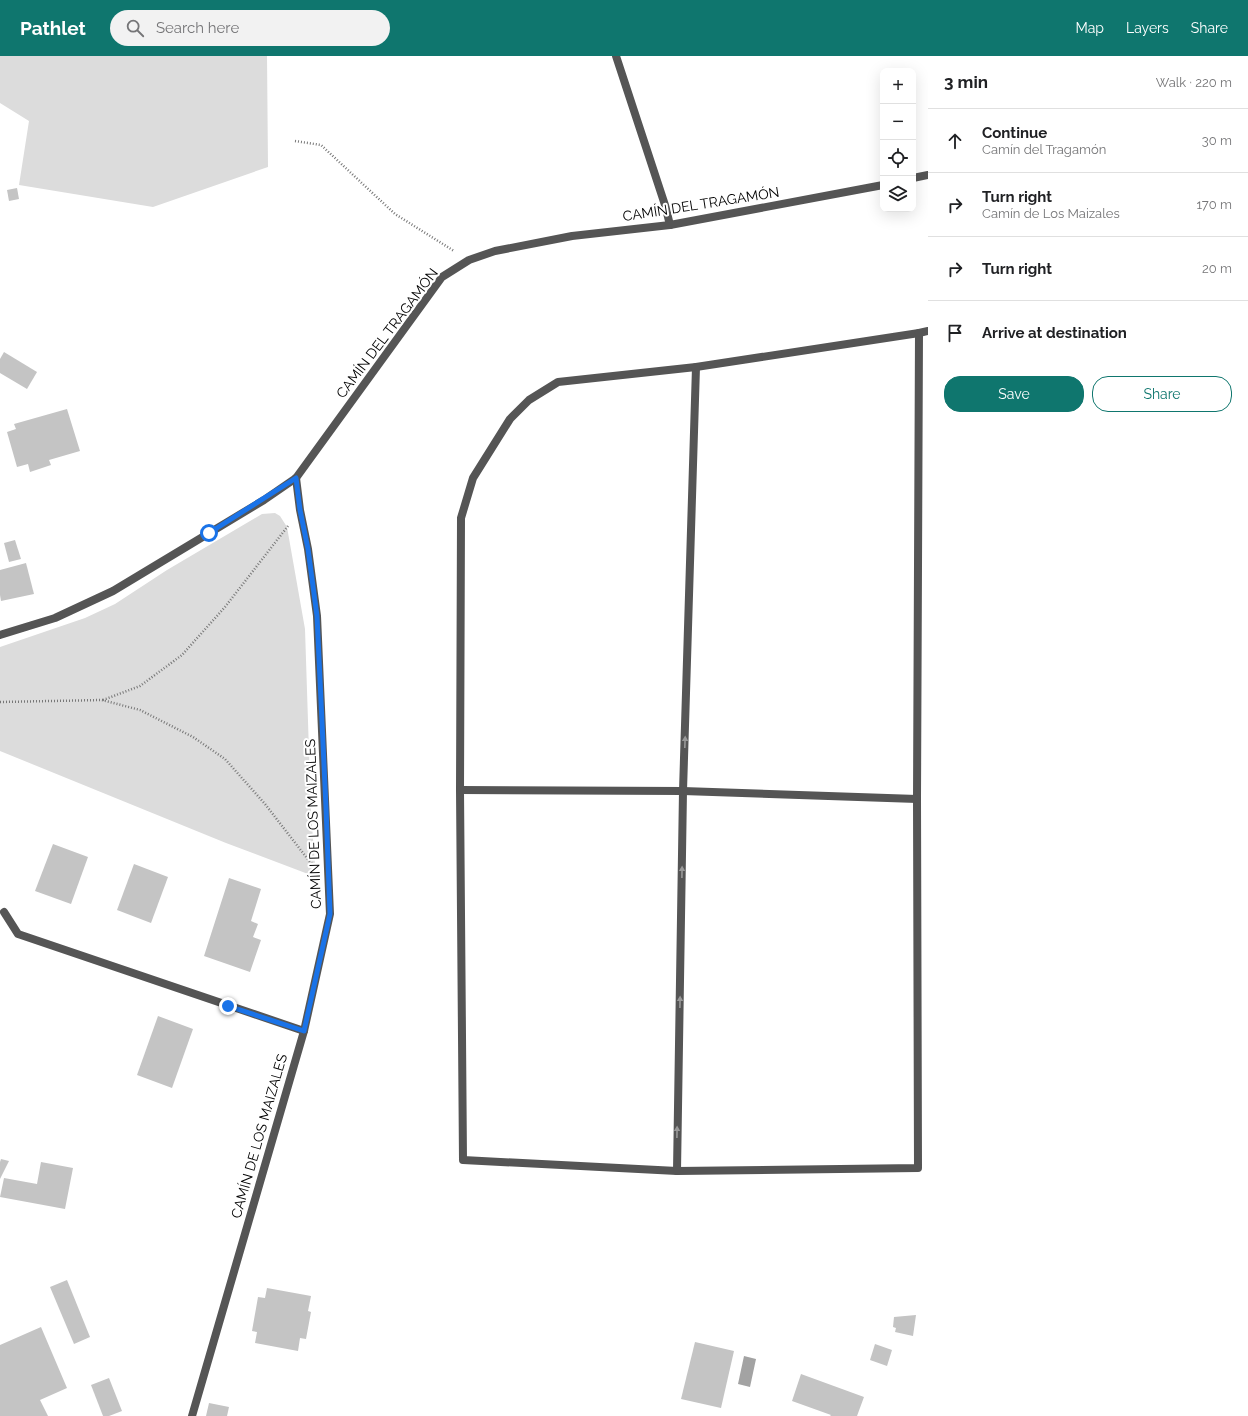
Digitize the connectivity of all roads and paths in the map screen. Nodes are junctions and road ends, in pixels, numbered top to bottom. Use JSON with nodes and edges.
{"nodes":[{"id":1,"x":616,"y":56,"type":"edge"},
{"id":2,"x":295,"y":141,"type":"dead end"},
{"id":3,"x":928,"y":175,"type":"edge"},
{"id":4,"x":916,"y":177,"type":"edge"},
{"id":5,"x":880,"y":186,"type":"edge"},
{"id":6,"x":670,"y":225,"type":"junction"},
{"id":7,"x":468,"y":260,"type":"junction"},
{"id":8,"x":928,"y":331,"type":"edge"},
{"id":9,"x":919,"y":333,"type":"junction"},
{"id":10,"x":696,"y":367,"type":"junction"},
{"id":11,"x":296,"y":478,"type":"junction"},
{"id":12,"x":300,"y":510,"type":"junction"},
{"id":13,"x":0,"y":634,"type":"edge"},
{"id":14,"x":102,"y":700,"type":"junction"},
{"id":15,"x":0,"y":702,"type":"edge"},
{"id":16,"x":460,"y":790,"type":"junction"},
{"id":17,"x":683,"y":791,"type":"junction"},
{"id":18,"x":917,"y":799,"type":"junction"},
{"id":19,"x":328,"y":871,"type":"junction"},
{"id":20,"x":4,"y":912,"type":"dead end"},
{"id":21,"x":304,"y":1031,"type":"junction"},
{"id":22,"x":677,"y":1171,"type":"junction"},
{"id":23,"x":192,"y":1416,"type":"edge"}],
"edges":[{"from":1,"to":6,"type":"street"},
{"from":2,"to":7,"type":"path"},
{"from":3,"to":4,"type":"street"},
{"from":5,"to":6,"type":"street","name":"CAMÍN DEL TRAGAMÓN"},
{"from":6,"to":7,"type":"street","name":"CAMÍN DEL TRAGAMÓN"},
{"from":7,"to":11,"type":"street","name":"CAMÍN DEL TRAGAMÓN"},
{"from":8,"to":9,"type":"street"},
{"from":9,"to":10,"type":"street"},
{"from":9,"to":18,"type":"street"},
{"from":10,"to":16,"type":"street"},
{"from":17,"to":10,"type":"street","one_way":true},
{"from":11,"to":12,"type":"street","name":"CAMÍN DE LOS MAIZALES"},
{"from":11,"to":13,"type":"street","name":"CAMÍN DEL TRAGAMÓN"},
{"from":12,"to":14,"type":"path"},
{"from":12,"to":19,"type":"street","name":"CAMÍN DE LOS MAIZALES"},
{"from":14,"to":15,"type":"path"},
{"from":14,"to":19,"type":"path"},
{"from":16,"to":17,"type":"street"},
{"from":16,"to":22,"type":"street"},
{"from":17,"to":18,"type":"street"},
{"from":22,"to":17,"type":"street","one_way":true},
{"from":18,"to":22,"type":"street"},
{"from":19,"to":21,"type":"street","name":"CAMÍN DE LOS MAIZALES"},
{"from":20,"to":21,"type":"street"},
{"from":21,"to":23,"type":"street","name":"CAMÍN DE LOS MAIZALES"}]}
